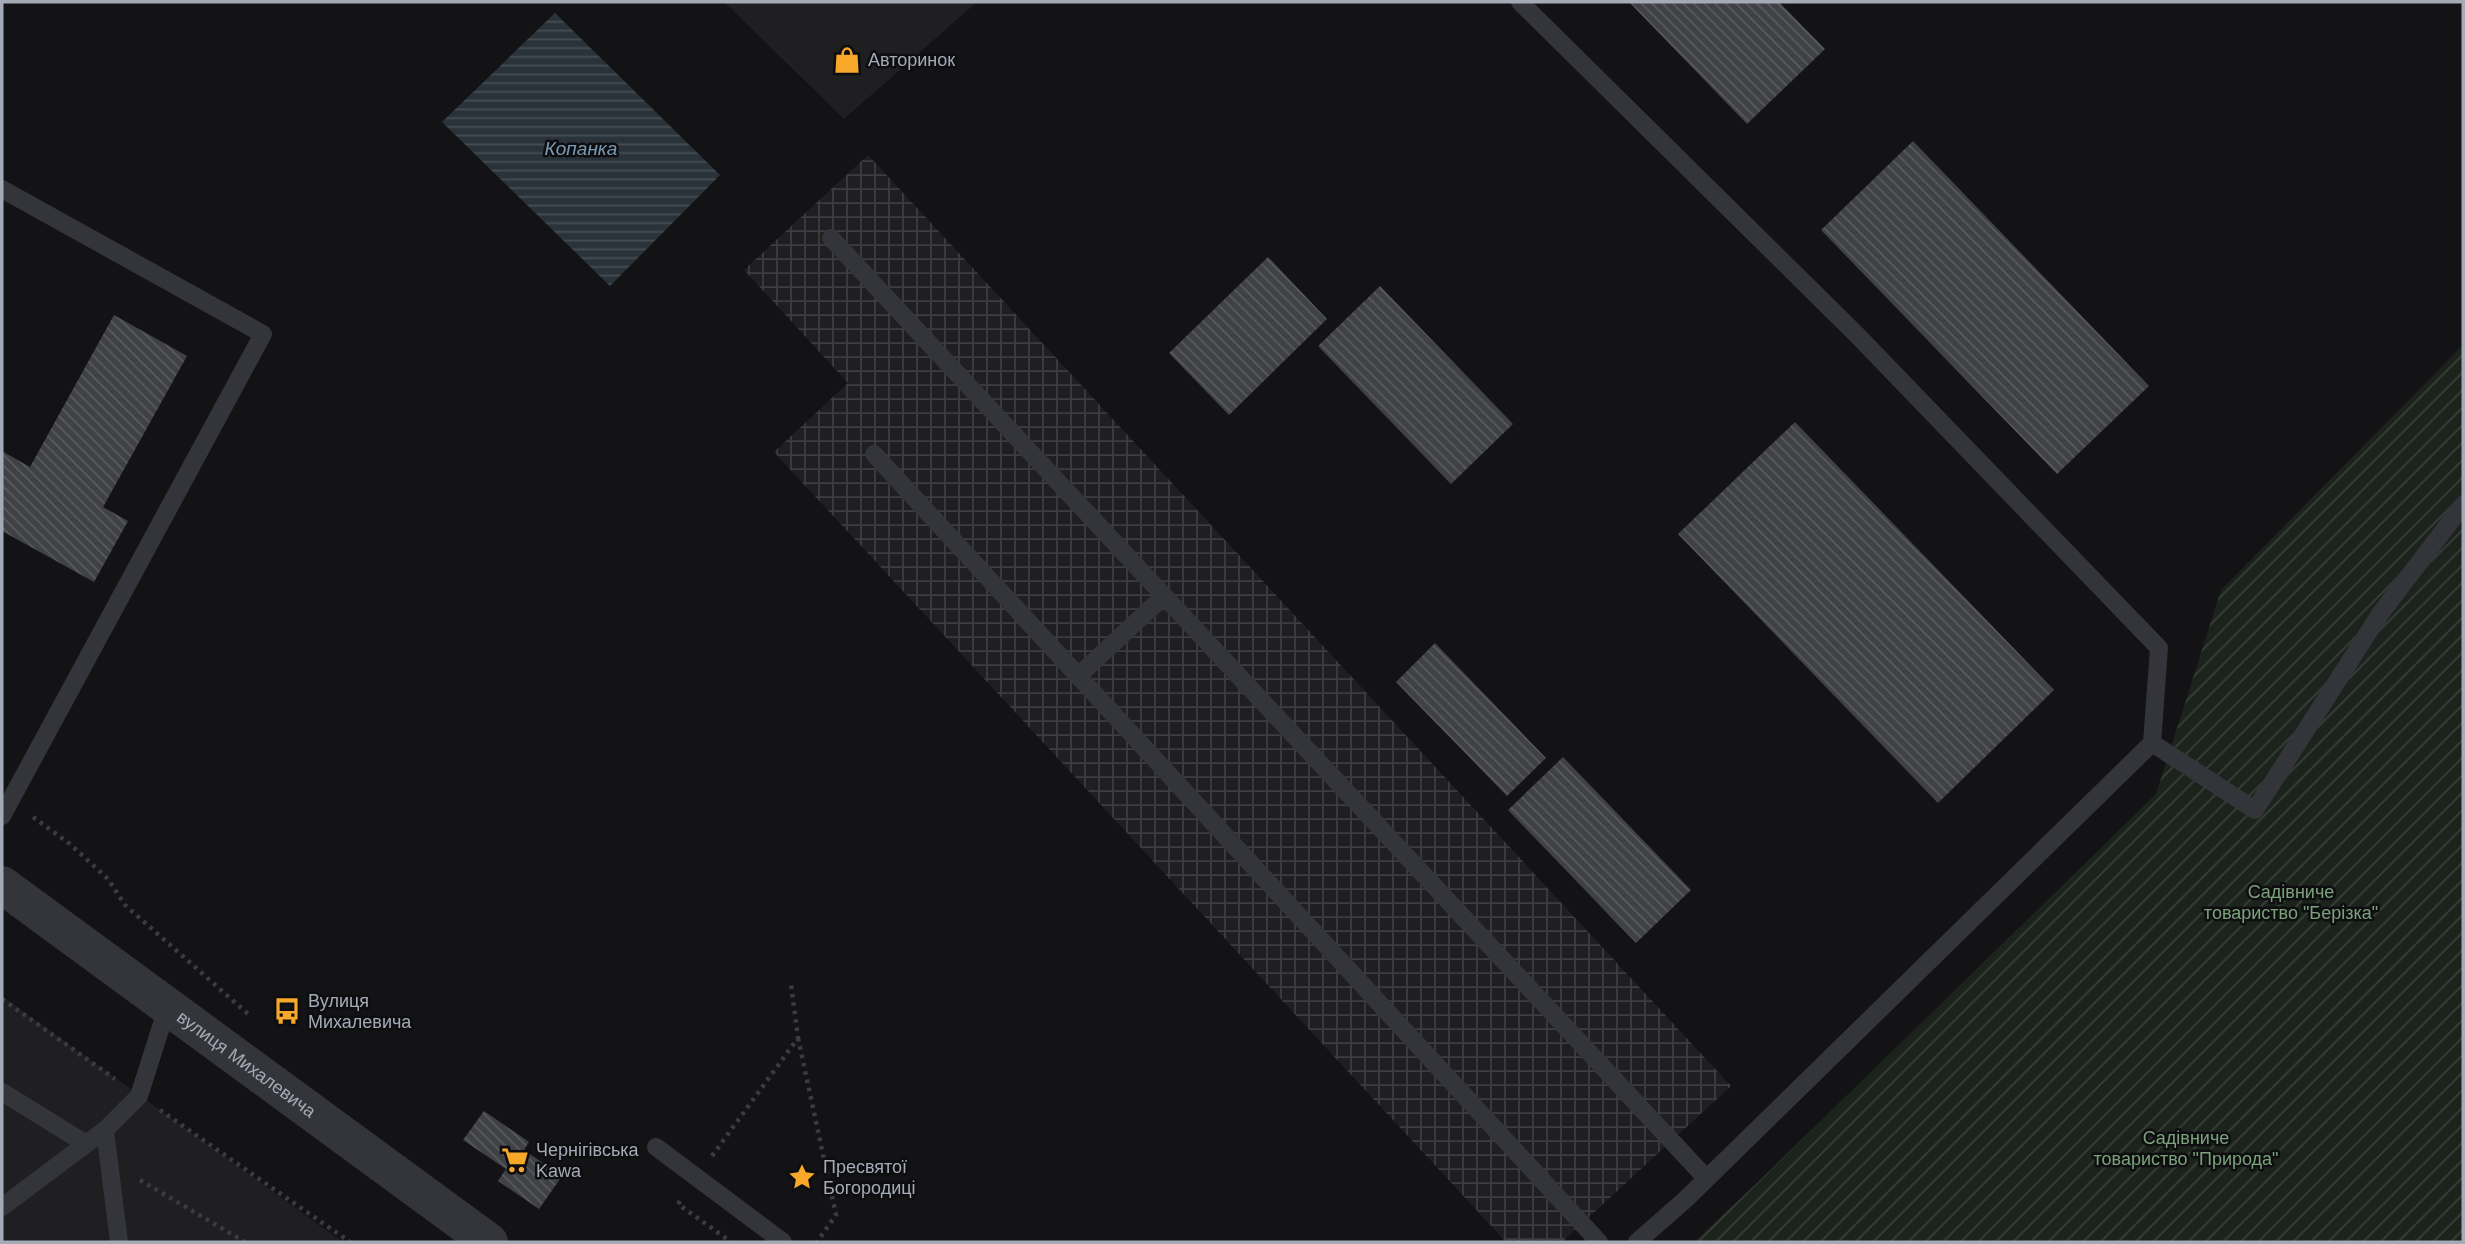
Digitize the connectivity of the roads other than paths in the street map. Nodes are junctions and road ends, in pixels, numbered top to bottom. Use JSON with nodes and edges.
{"nodes":[{"id":1,"x":1520,"y":2,"type":"edge"},
{"id":2,"x":2,"y":189,"type":"edge"},
{"id":3,"x":831,"y":238,"type":"dead end"},
{"id":4,"x":874,"y":454,"type":"dead end"},
{"id":5,"x":2463,"y":505,"type":"edge"},
{"id":6,"x":1164,"y":596,"type":"junction"},
{"id":7,"x":1078,"y":676,"type":"junction"},
{"id":8,"x":2152,"y":743,"type":"junction"},
{"id":9,"x":2,"y":816,"type":"edge"},
{"id":10,"x":2,"y":886,"type":"edge"},
{"id":11,"x":167,"y":1008,"type":"junction"},
{"id":12,"x":2,"y":1093,"type":"edge"},
{"id":13,"x":105,"y":1130,"type":"junction"},
{"id":14,"x":86,"y":1144,"type":"junction"},
{"id":15,"x":656,"y":1147,"type":"dead end"},
{"id":16,"x":1706,"y":1178,"type":"junction"},
{"id":17,"x":2,"y":1207,"type":"edge"},
{"id":18,"x":119,"y":1242,"type":"edge"},
{"id":19,"x":489,"y":1242,"type":"edge"},
{"id":20,"x":783,"y":1242,"type":"edge"},
{"id":21,"x":1599,"y":1242,"type":"edge"},
{"id":22,"x":1637,"y":1242,"type":"edge"}],
"edges":[{"from":1,"to":8,"type":"lane"},
{"from":2,"to":9,"type":"lane"},
{"from":3,"to":6,"type":"lane"},
{"from":4,"to":7,"type":"lane"},
{"from":5,"to":8,"type":"lane"},
{"from":6,"to":7,"type":"lane"},
{"from":6,"to":16,"type":"lane"},
{"from":7,"to":21,"type":"lane"},
{"from":8,"to":16,"type":"lane"},
{"from":10,"to":11,"type":"street","name":"вулиця Михалевича"},
{"from":11,"to":13,"type":"lane"},
{"from":11,"to":19,"type":"street","name":"вулиця Михалевича"},
{"from":12,"to":14,"type":"lane"},
{"from":13,"to":14,"type":"lane"},
{"from":13,"to":18,"type":"lane"},
{"from":14,"to":17,"type":"lane"},
{"from":15,"to":20,"type":"lane"},
{"from":16,"to":22,"type":"lane"}]}
